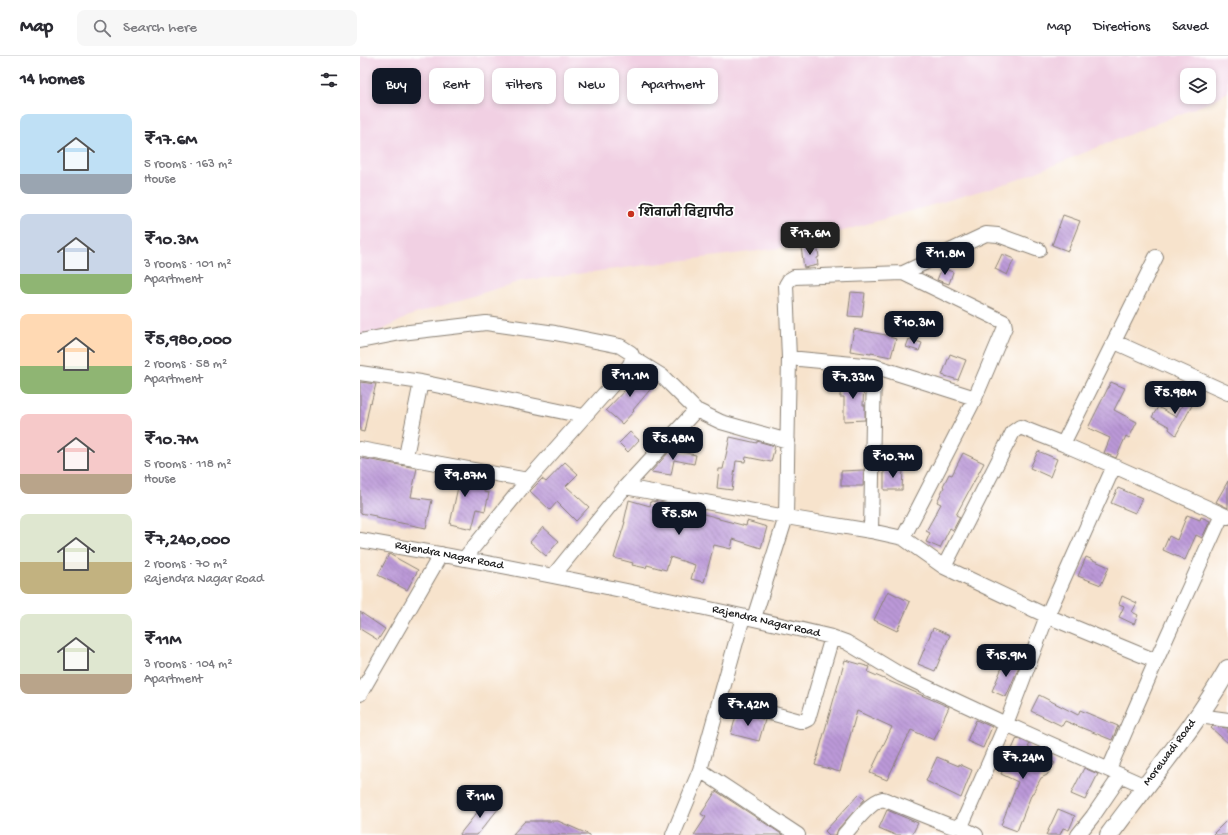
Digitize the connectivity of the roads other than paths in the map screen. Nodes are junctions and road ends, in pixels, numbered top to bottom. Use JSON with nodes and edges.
{"nodes":[{"id":1,"x":1039,"y":250,"type":"dead end"},
{"id":2,"x":1156,"y":257,"type":"dead end"},
{"id":3,"x":903,"y":273,"type":"junction"},
{"id":4,"x":360,"y":341,"type":"edge"},
{"id":5,"x":1115,"y":342,"type":"junction"},
{"id":6,"x":633,"y":358,"type":"junction"},
{"id":7,"x":789,"y":358,"type":"junction"},
{"id":8,"x":874,"y":366,"type":"junction"},
{"id":9,"x":360,"y":373,"type":"edge"},
{"id":10,"x":421,"y":382,"type":"junction"},
{"id":11,"x":1228,"y":393,"type":"edge"},
{"id":12,"x":975,"y":398,"type":"junction"},
{"id":13,"x":696,"y":410,"type":"junction"},
{"id":14,"x":583,"y":416,"type":"junction"},
{"id":15,"x":788,"y":441,"type":"junction"},
{"id":16,"x":1063,"y":444,"type":"junction"},
{"id":17,"x":360,"y":449,"type":"edge"},
{"id":18,"x":406,"y":456,"type":"junction"},
{"id":19,"x":1114,"y":466,"type":"junction"},
{"id":20,"x":528,"y":480,"type":"junction"},
{"id":21,"x":625,"y":487,"type":"junction"},
{"id":22,"x":1225,"y":516,"type":"edge"},
{"id":23,"x":786,"y":517,"type":"junction"},
{"id":24,"x":871,"y":531,"type":"junction"},
{"id":25,"x":903,"y":538,"type":"junction"},
{"id":26,"x":360,"y":540,"type":"edge"},
{"id":27,"x":441,"y":554,"type":"junction"},
{"id":28,"x":464,"y":559,"type":"junction"},
{"id":29,"x":944,"y":566,"type":"junction"},
{"id":30,"x":553,"y":576,"type":"junction"},
{"id":31,"x":1047,"y":616,"type":"junction"},
{"id":32,"x":748,"y":618,"type":"junction"},
{"id":33,"x":832,"y":637,"type":"junction"},
{"id":34,"x":1156,"y":661,"type":"junction"},
{"id":35,"x":1228,"y":670,"type":"edge"},
{"id":36,"x":360,"y":694,"type":"edge"},
{"id":37,"x":720,"y":699,"type":"junction"},
{"id":38,"x":1199,"y":716,"type":"junction"},
{"id":39,"x":1228,"y":720,"type":"edge"},
{"id":40,"x":1006,"y":724,"type":"junction"},
{"id":41,"x":700,"y":770,"type":"junction"},
{"id":42,"x":1115,"y":772,"type":"junction"},
{"id":43,"x":1145,"y":786,"type":"junction"},
{"id":44,"x":958,"y":826,"type":"junction"},
{"id":45,"x":1110,"y":834,"type":"edge"},
{"id":46,"x":674,"y":835,"type":"edge"},
{"id":47,"x":798,"y":835,"type":"edge"},
{"id":48,"x":844,"y":835,"type":"edge"},
{"id":49,"x":976,"y":835,"type":"edge"},
{"id":50,"x":1078,"y":835,"type":"edge"}],
"edges":[{"from":1,"to":3,"type":"street"},
{"from":2,"to":5,"type":"street"},
{"from":3,"to":7,"type":"street"},
{"from":3,"to":12,"type":"street"},
{"from":4,"to":6,"type":"street"},
{"from":5,"to":11,"type":"street"},
{"from":5,"to":16,"type":"street"},
{"from":6,"to":13,"type":"street"},
{"from":6,"to":14,"type":"street"},
{"from":7,"to":8,"type":"street"},
{"from":7,"to":15,"type":"street"},
{"from":8,"to":12,"type":"street"},
{"from":8,"to":24,"type":"street"},
{"from":9,"to":10,"type":"street"},
{"from":10,"to":14,"type":"street"},
{"from":10,"to":18,"type":"street"},
{"from":12,"to":25,"type":"street"},
{"from":13,"to":15,"type":"street"},
{"from":13,"to":21,"type":"street"},
{"from":14,"to":20,"type":"street"},
{"from":15,"to":23,"type":"street"},
{"from":16,"to":19,"type":"street"},
{"from":16,"to":29,"type":"street"},
{"from":17,"to":18,"type":"street"},
{"from":18,"to":20,"type":"street"},
{"from":19,"to":22,"type":"street"},
{"from":19,"to":31,"type":"street"},
{"from":20,"to":28,"type":"street"},
{"from":21,"to":23,"type":"street"},
{"from":21,"to":30,"type":"street"},
{"from":22,"to":34,"type":"street"},
{"from":23,"to":24,"type":"street"},
{"from":23,"to":32,"type":"street"},
{"from":24,"to":25,"type":"street"},
{"from":25,"to":29,"type":"street"},
{"from":26,"to":27,"type":"street","name":"Rajendra Nagar Road"},
{"from":27,"to":28,"type":"street","name":"Rajendra Nagar Road"},
{"from":27,"to":36,"type":"street"},
{"from":28,"to":30,"type":"street","name":"Rajendra Nagar Road"},
{"from":29,"to":31,"type":"street"},
{"from":30,"to":32,"type":"street","name":"Rajendra Nagar Road"},
{"from":31,"to":34,"type":"street"},
{"from":31,"to":40,"type":"street"},
{"from":32,"to":33,"type":"street","name":"Rajendra Nagar Road"},
{"from":32,"to":37,"type":"street"},
{"from":33,"to":37,"type":"street"},
{"from":33,"to":40,"type":"street","name":"Rajendra Nagar Road"},
{"from":34,"to":42,"type":"street"},
{"from":35,"to":38,"type":"main road","name":"Morewadi Road"},
{"from":37,"to":41,"type":"street"},
{"from":38,"to":39,"type":"street"},
{"from":38,"to":43,"type":"main road","name":"Morewadi Road"},
{"from":40,"to":42,"type":"street","name":"Rajendra Nagar Road"},
{"from":40,"to":44,"type":"street"},
{"from":41,"to":46,"type":"street"},
{"from":41,"to":47,"type":"street"},
{"from":42,"to":43,"type":"street","name":"Rajendra Nagar Road"},
{"from":42,"to":50,"type":"street"},
{"from":43,"to":45,"type":"main road","name":"Morewadi Road"},
{"from":44,"to":48,"type":"street"},
{"from":44,"to":49,"type":"street"}]}
